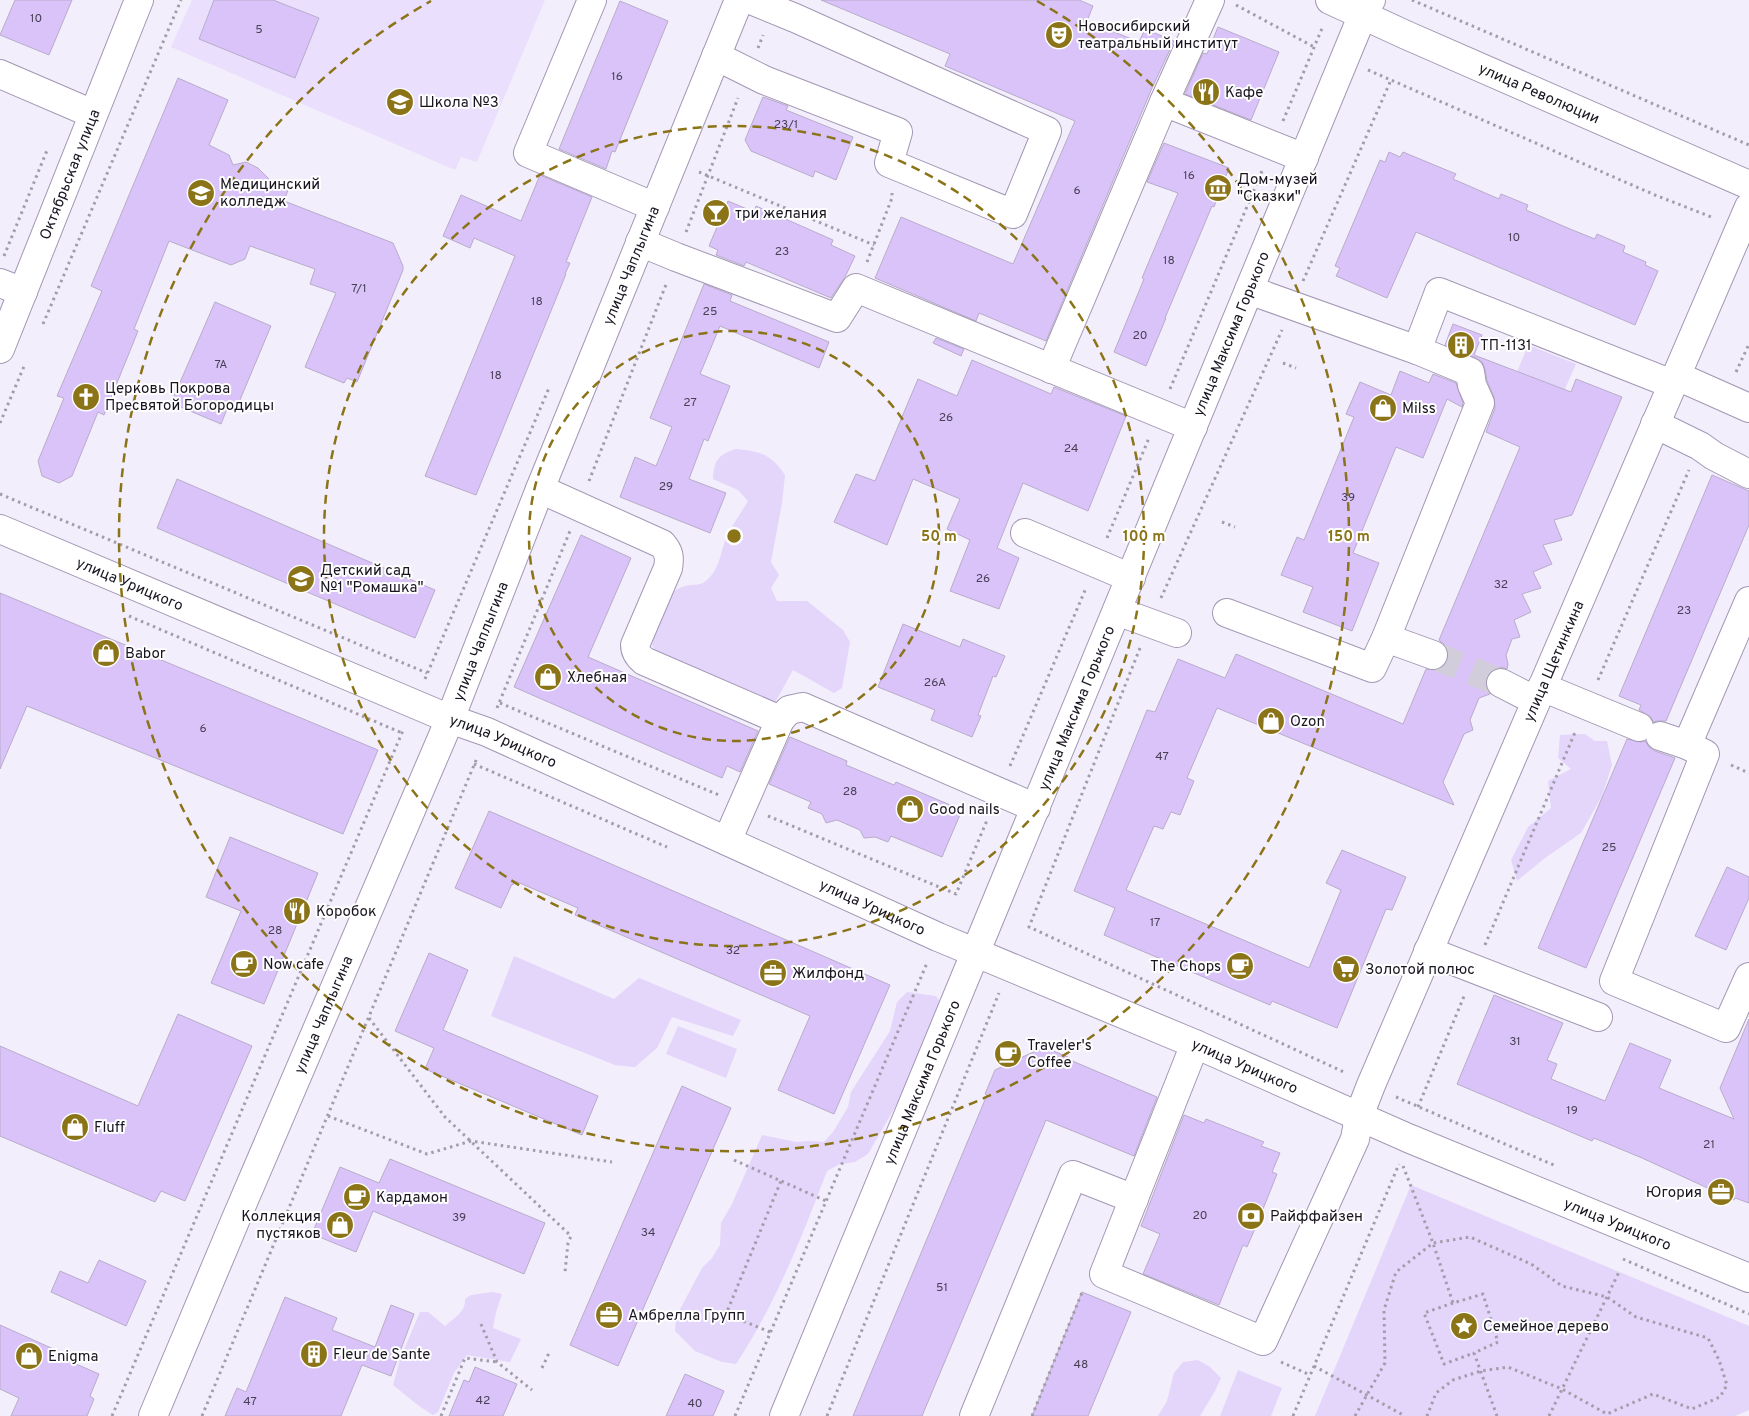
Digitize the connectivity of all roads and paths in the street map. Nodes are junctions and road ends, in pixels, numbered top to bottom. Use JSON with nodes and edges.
{"nodes":[{"id":1,"x":139,"y":0,"type":"edge"},
{"id":2,"x":181,"y":0,"type":"edge"},
{"id":3,"x":592,"y":0,"type":"edge"},
{"id":4,"x":739,"y":0,"type":"edge"},
{"id":5,"x":751,"y":0,"type":"edge"},
{"id":6,"x":1332,"y":1,"type":"edge"},
{"id":7,"x":1415,"y":1,"type":"edge"},
{"id":8,"x":1223,"y":2,"type":"edge"},
{"id":9,"x":1367,"y":7,"type":"edge"},
{"id":10,"x":1315,"y":47,"type":"junction"},
{"id":11,"x":716,"y":56,"type":"junction"},
{"id":12,"x":1345,"y":59,"type":"junction"},
{"id":13,"x":0,"y":74,"type":"edge"},
{"id":14,"x":1164,"y":102,"type":"junction"},
{"id":15,"x":93,"y":114,"type":"junction"},
{"id":16,"x":1749,"y":145,"type":"edge"},
{"id":17,"x":1273,"y":146,"type":"junction"},
{"id":18,"x":1304,"y":158,"type":"junction"},
{"id":19,"x":673,"y":160,"type":"junction"},
{"id":20,"x":889,"y":163,"type":"junction"},
{"id":21,"x":1749,"y":185,"type":"edge"},
{"id":22,"x":655,"y":207,"type":"junction"},
{"id":23,"x":1749,"y":207,"type":"edge"},
{"id":24,"x":1714,"y":218,"type":"dead end"},
{"id":25,"x":640,"y":242,"type":"junction"},
{"id":26,"x":874,"y":244,"type":"junction"},
{"id":27,"x":11,"y":287,"type":"edge"},
{"id":28,"x":856,"y":288,"type":"junction"},
{"id":29,"x":1249,"y":290,"type":"junction"},
{"id":30,"x":1293,"y":305,"type":"junction"},
{"id":31,"x":39,"y":332,"type":"dead end"},
{"id":32,"x":0,"y":349,"type":"edge"},
{"id":33,"x":1417,"y":350,"type":"junction"},
{"id":34,"x":27,"y":359,"type":"dead end"},
{"id":35,"x":1283,"y":363,"type":"dead end"},
{"id":36,"x":1051,"y":368,"type":"junction"},
{"id":37,"x":1296,"y":368,"type":"dead end"},
{"id":38,"x":552,"y":380,"type":"dead end"},
{"id":39,"x":1675,"y":380,"type":"junction"},
{"id":40,"x":1749,"y":408,"type":"edge"},
{"id":41,"x":1160,"y":414,"type":"junction"},
{"id":42,"x":0,"y":423,"type":"edge"},
{"id":43,"x":1655,"y":424,"type":"junction"},
{"id":44,"x":1193,"y":427,"type":"junction"},
{"id":45,"x":1749,"y":474,"type":"edge"},
{"id":46,"x":540,"y":489,"type":"junction"},
{"id":47,"x":0,"y":494,"type":"edge"},
{"id":48,"x":1222,"y":522,"type":"dead end"},
{"id":49,"x":1235,"y":527,"type":"dead end"},
{"id":50,"x":0,"y":529,"type":"edge"},
{"id":51,"x":1025,"y":533,"type":"dead end"},
{"id":52,"x":1096,"y":563,"type":"junction"},
{"id":53,"x":1131,"y":578,"type":"junction"},
{"id":54,"x":1749,"y":601,"type":"edge"},
{"id":55,"x":1117,"y":611,"type":"junction"},
{"id":56,"x":1227,"y":613,"type":"dead end"},
{"id":57,"x":128,"y":616,"type":"dead end"},
{"id":58,"x":1150,"y":623,"type":"junction"},
{"id":59,"x":1178,"y":633,"type":"dead end"},
{"id":60,"x":1386,"y":638,"type":"junction"},
{"id":61,"x":1432,"y":655,"type":"tunnel mouth"},
{"id":62,"x":428,"y":673,"type":"junction"},
{"id":63,"x":1500,"y":683,"type":"tunnel mouth"},
{"id":64,"x":1539,"y":694,"type":"junction"},
{"id":65,"x":414,"y":703,"type":"junction"},
{"id":66,"x":450,"y":719,"type":"junction"},
{"id":67,"x":780,"y":720,"type":"junction"},
{"id":68,"x":402,"y":733,"type":"junction"},
{"id":69,"x":1687,"y":745,"type":"junction"},
{"id":70,"x":999,"y":793,"type":"junction"},
{"id":71,"x":1036,"y":808,"type":"junction"},
{"id":72,"x":727,"y":841,"type":"junction"},
{"id":73,"x":956,"y":894,"type":"dead end"},
{"id":74,"x":1428,"y":951,"type":"junction"},
{"id":75,"x":976,"y":952,"type":"junction"},
{"id":76,"x":928,"y":959,"type":"dead end"},
{"id":77,"x":1749,"y":977,"type":"edge"},
{"id":78,"x":1000,"y":990,"type":"dead end"},
{"id":79,"x":369,"y":1017,"type":"dead end"},
{"id":80,"x":1598,"y":1017,"type":"dead end"},
{"id":81,"x":1195,"y":1044,"type":"junction"},
{"id":82,"x":1348,"y":1074,"type":"dead end"},
{"id":83,"x":328,"y":1116,"type":"dead end"},
{"id":84,"x":1359,"y":1116,"type":"junction"},
{"id":85,"x":471,"y":1141,"type":"junction"},
{"id":86,"x":734,"y":1160,"type":"dead end"},
{"id":87,"x":612,"y":1162,"type":"dead end"},
{"id":88,"x":781,"y":1181,"type":"junction"},
{"id":89,"x":1134,"y":1199,"type":"junction"},
{"id":90,"x":826,"y":1201,"type":"junction"},
{"id":91,"x":1433,"y":1242,"type":"junction"},
{"id":92,"x":565,"y":1272,"type":"dead end"},
{"id":93,"x":1619,"y":1272,"type":"dead end"},
{"id":94,"x":1749,"y":1278,"type":"edge"},
{"id":95,"x":1083,"y":1290,"type":"dead end"},
{"id":96,"x":1607,"y":1296,"type":"junction"},
{"id":97,"x":1452,"y":1303,"type":"junction"},
{"id":98,"x":726,"y":1314,"type":"junction"},
{"id":99,"x":666,"y":1316,"type":"dead end"},
{"id":100,"x":481,"y":1324,"type":"dead end"},
{"id":101,"x":770,"y":1332,"type":"junction"},
{"id":102,"x":549,"y":1353,"type":"dead end"},
{"id":103,"x":1474,"y":1353,"type":"junction"},
{"id":104,"x":1274,"y":1360,"type":"dead end"},
{"id":105,"x":497,"y":1362,"type":"junction"},
{"id":106,"x":1314,"y":1366,"type":"junction"},
{"id":107,"x":542,"y":1368,"type":"dead end"},
{"id":108,"x":1481,"y":1371,"type":"junction"},
{"id":109,"x":1310,"y":1375,"type":"junction"},
{"id":110,"x":1562,"y":1389,"type":"junction"},
{"id":111,"x":532,"y":1390,"type":"dead end"},
{"id":112,"x":1367,"y":1395,"type":"junction"},
{"id":113,"x":792,"y":1413,"type":"edge"},
{"id":114,"x":112,"y":1416,"type":"edge"},
{"id":115,"x":153,"y":1416,"type":"edge"},
{"id":116,"x":441,"y":1416,"type":"edge"},
{"id":117,"x":735,"y":1416,"type":"edge"},
{"id":118,"x":827,"y":1416,"type":"edge"},
{"id":119,"x":974,"y":1416,"type":"edge"},
{"id":120,"x":1032,"y":1416,"type":"edge"},
{"id":121,"x":1293,"y":1416,"type":"edge"},
{"id":122,"x":1355,"y":1416,"type":"edge"},
{"id":123,"x":1405,"y":1416,"type":"edge"},
{"id":124,"x":1427,"y":1416,"type":"edge"},
{"id":125,"x":1497,"y":1416,"type":"edge"},
{"id":126,"x":1549,"y":1416,"type":"edge"}],
"edges":[{"from":1,"to":15,"type":"street","name":"Октябрьская улица"},
{"from":2,"to":31,"type":"path"},
{"from":3,"to":22,"type":"street"},
{"from":4,"to":11,"type":"street","name":"улица Чаплыгина"},
{"from":5,"to":20,"type":"street"},
{"from":6,"to":9,"type":"street","name":"улица Революции"},
{"from":6,"to":10,"type":"path"},
{"from":7,"to":16,"type":"path"},
{"from":8,"to":10,"type":"path"},
{"from":8,"to":14,"type":"street"},
{"from":9,"to":12,"type":"street","name":"улица Максима Горького"},
{"from":9,"to":21,"type":"street","name":"улица Революции"},
{"from":10,"to":12,"type":"path"},
{"from":10,"to":17,"type":"path"},
{"from":11,"to":19,"type":"street","name":"улица Чаплыгина"},
{"from":11,"to":20,"type":"street"},
{"from":12,"to":18,"type":"street","name":"улица Максима Горького"},
{"from":13,"to":15,"type":"street"},
{"from":14,"to":17,"type":"street"},
{"from":14,"to":36,"type":"street"},
{"from":15,"to":27,"type":"street","name":"Октябрьская улица"},
{"from":17,"to":18,"type":"street"},
{"from":17,"to":41,"type":"path"},
{"from":18,"to":29,"type":"street","name":"улица Максима Горького"},
{"from":19,"to":22,"type":"street","name":"улица Чаплыгина"},
{"from":19,"to":26,"type":"path"},
{"from":20,"to":26,"type":"path"},
{"from":22,"to":25,"type":"street","name":"улица Чаплыгина"},
{"from":23,"to":39,"type":"street","name":"улица Щетинкина"},
{"from":24,"to":30,"type":"path"},
{"from":25,"to":28,"type":"street"},
{"from":25,"to":46,"type":"street","name":"улица Чаплыгина"},
{"from":26,"to":28,"type":"path"},
{"from":27,"to":32,"type":"street","name":"Октябрьская улица"},
{"from":28,"to":36,"type":"street"},
{"from":29,"to":30,"type":"street"},
{"from":29,"to":44,"type":"street","name":"улица Максима Горького"},
{"from":30,"to":33,"type":"street"},
{"from":30,"to":58,"type":"path"},
{"from":33,"to":39,"type":"street"},
{"from":33,"to":60,"type":"street"},
{"from":34,"to":42,"type":"path"},
{"from":35,"to":37,"type":"path"},
{"from":36,"to":41,"type":"street"},
{"from":38,"to":62,"type":"path"},
{"from":39,"to":40,"type":"street"},
{"from":39,"to":43,"type":"street","name":"улица Щетинкина"},
{"from":41,"to":44,"type":"street"},
{"from":41,"to":52,"type":"path"},
{"from":43,"to":45,"type":"street"},
{"from":43,"to":64,"type":"street","name":"улица Щетинкина"},
{"from":44,"to":53,"type":"street","name":"улица Максима Горького"},
{"from":46,"to":66,"type":"street","name":"улица Чаплыгина"},
{"from":46,"to":67,"type":"street"},
{"from":47,"to":62,"type":"path"},
{"from":48,"to":49,"type":"path"},
{"from":50,"to":65,"type":"street","name":"улица Урицкого"},
{"from":51,"to":52,"type":"street"},
{"from":52,"to":53,"type":"street"},
{"from":52,"to":70,"type":"path"},
{"from":53,"to":55,"type":"street","name":"улица Максима Горького"},
{"from":54,"to":69,"type":"street"},
{"from":55,"to":58,"type":"street"},
{"from":55,"to":71,"type":"street","name":"улица Максима Горького"},
{"from":56,"to":60,"type":"street"},
{"from":57,"to":68,"type":"path"},
{"from":58,"to":59,"type":"street"},
{"from":58,"to":82,"type":"path"},
{"from":60,"to":61,"type":"street"},
{"from":62,"to":65,"type":"path"},
{"from":63,"to":64,"type":"street"},
{"from":64,"to":69,"type":"street"},
{"from":64,"to":74,"type":"street","name":"улица Щетинкина"},
{"from":65,"to":66,"type":"street","name":"улица Урицкого"},
{"from":65,"to":68,"type":"path"},
{"from":66,"to":72,"type":"street","name":"улица Урицкого"},
{"from":66,"to":115,"type":"street","name":"улица Чаплыгина"},
{"from":67,"to":70,"type":"street"},
{"from":67,"to":72,"type":"street"},
{"from":68,"to":114,"type":"path"},
{"from":69,"to":77,"type":"street"},
{"from":70,"to":71,"type":"street"},
{"from":70,"to":73,"type":"path"},
{"from":71,"to":75,"type":"street","name":"улица Максима Горького"},
{"from":72,"to":75,"type":"street","name":"улица Урицкого"},
{"from":74,"to":80,"type":"street"},
{"from":74,"to":84,"type":"street","name":"улица Щетинкина"},
{"from":75,"to":81,"type":"street","name":"улица Урицкого"},
{"from":75,"to":113,"type":"street","name":"улица Максима Горького"},
{"from":76,"to":90,"type":"path"},
{"from":78,"to":118,"type":"path"},
{"from":79,"to":85,"type":"path"},
{"from":81,"to":84,"type":"street","name":"улица Урицкого"},
{"from":81,"to":89,"type":"street"},
{"from":83,"to":85,"type":"path"},
{"from":84,"to":89,"type":"street","name":"улица Щетинкина"},
{"from":84,"to":94,"type":"street","name":"улица Урицкого"},
{"from":85,"to":87,"type":"path"},
{"from":85,"to":92,"type":"path"},
{"from":86,"to":88,"type":"path"},
{"from":88,"to":90,"type":"path"},
{"from":88,"to":98,"type":"path"},
{"from":89,"to":119,"type":"street"},
{"from":90,"to":101,"type":"path"},
{"from":91,"to":96,"type":"path"},
{"from":91,"to":97,"type":"path"},
{"from":91,"to":106,"type":"path"},
{"from":91,"to":112,"type":"path"},
{"from":93,"to":96,"type":"path"},
{"from":95,"to":120,"type":"path"},
{"from":96,"to":110,"type":"path"},
{"from":96,"to":110,"type":"path"},
{"from":97,"to":103,"type":"path"},
{"from":97,"to":103,"type":"path"},
{"from":98,"to":99,"type":"path"},
{"from":98,"to":101,"type":"path"},
{"from":100,"to":105,"type":"path"},
{"from":101,"to":117,"type":"path"},
{"from":102,"to":107,"type":"path"},
{"from":103,"to":108,"type":"path"},
{"from":104,"to":109,"type":"path"},
{"from":105,"to":111,"type":"path"},
{"from":105,"to":116,"type":"path"},
{"from":106,"to":109,"type":"path"},
{"from":106,"to":112,"type":"path"},
{"from":108,"to":110,"type":"path"},
{"from":108,"to":124,"type":"path"},
{"from":108,"to":125,"type":"path"},
{"from":109,"to":121,"type":"path"},
{"from":110,"to":126,"type":"path"},
{"from":112,"to":122,"type":"path"},
{"from":112,"to":123,"type":"path"}]}
